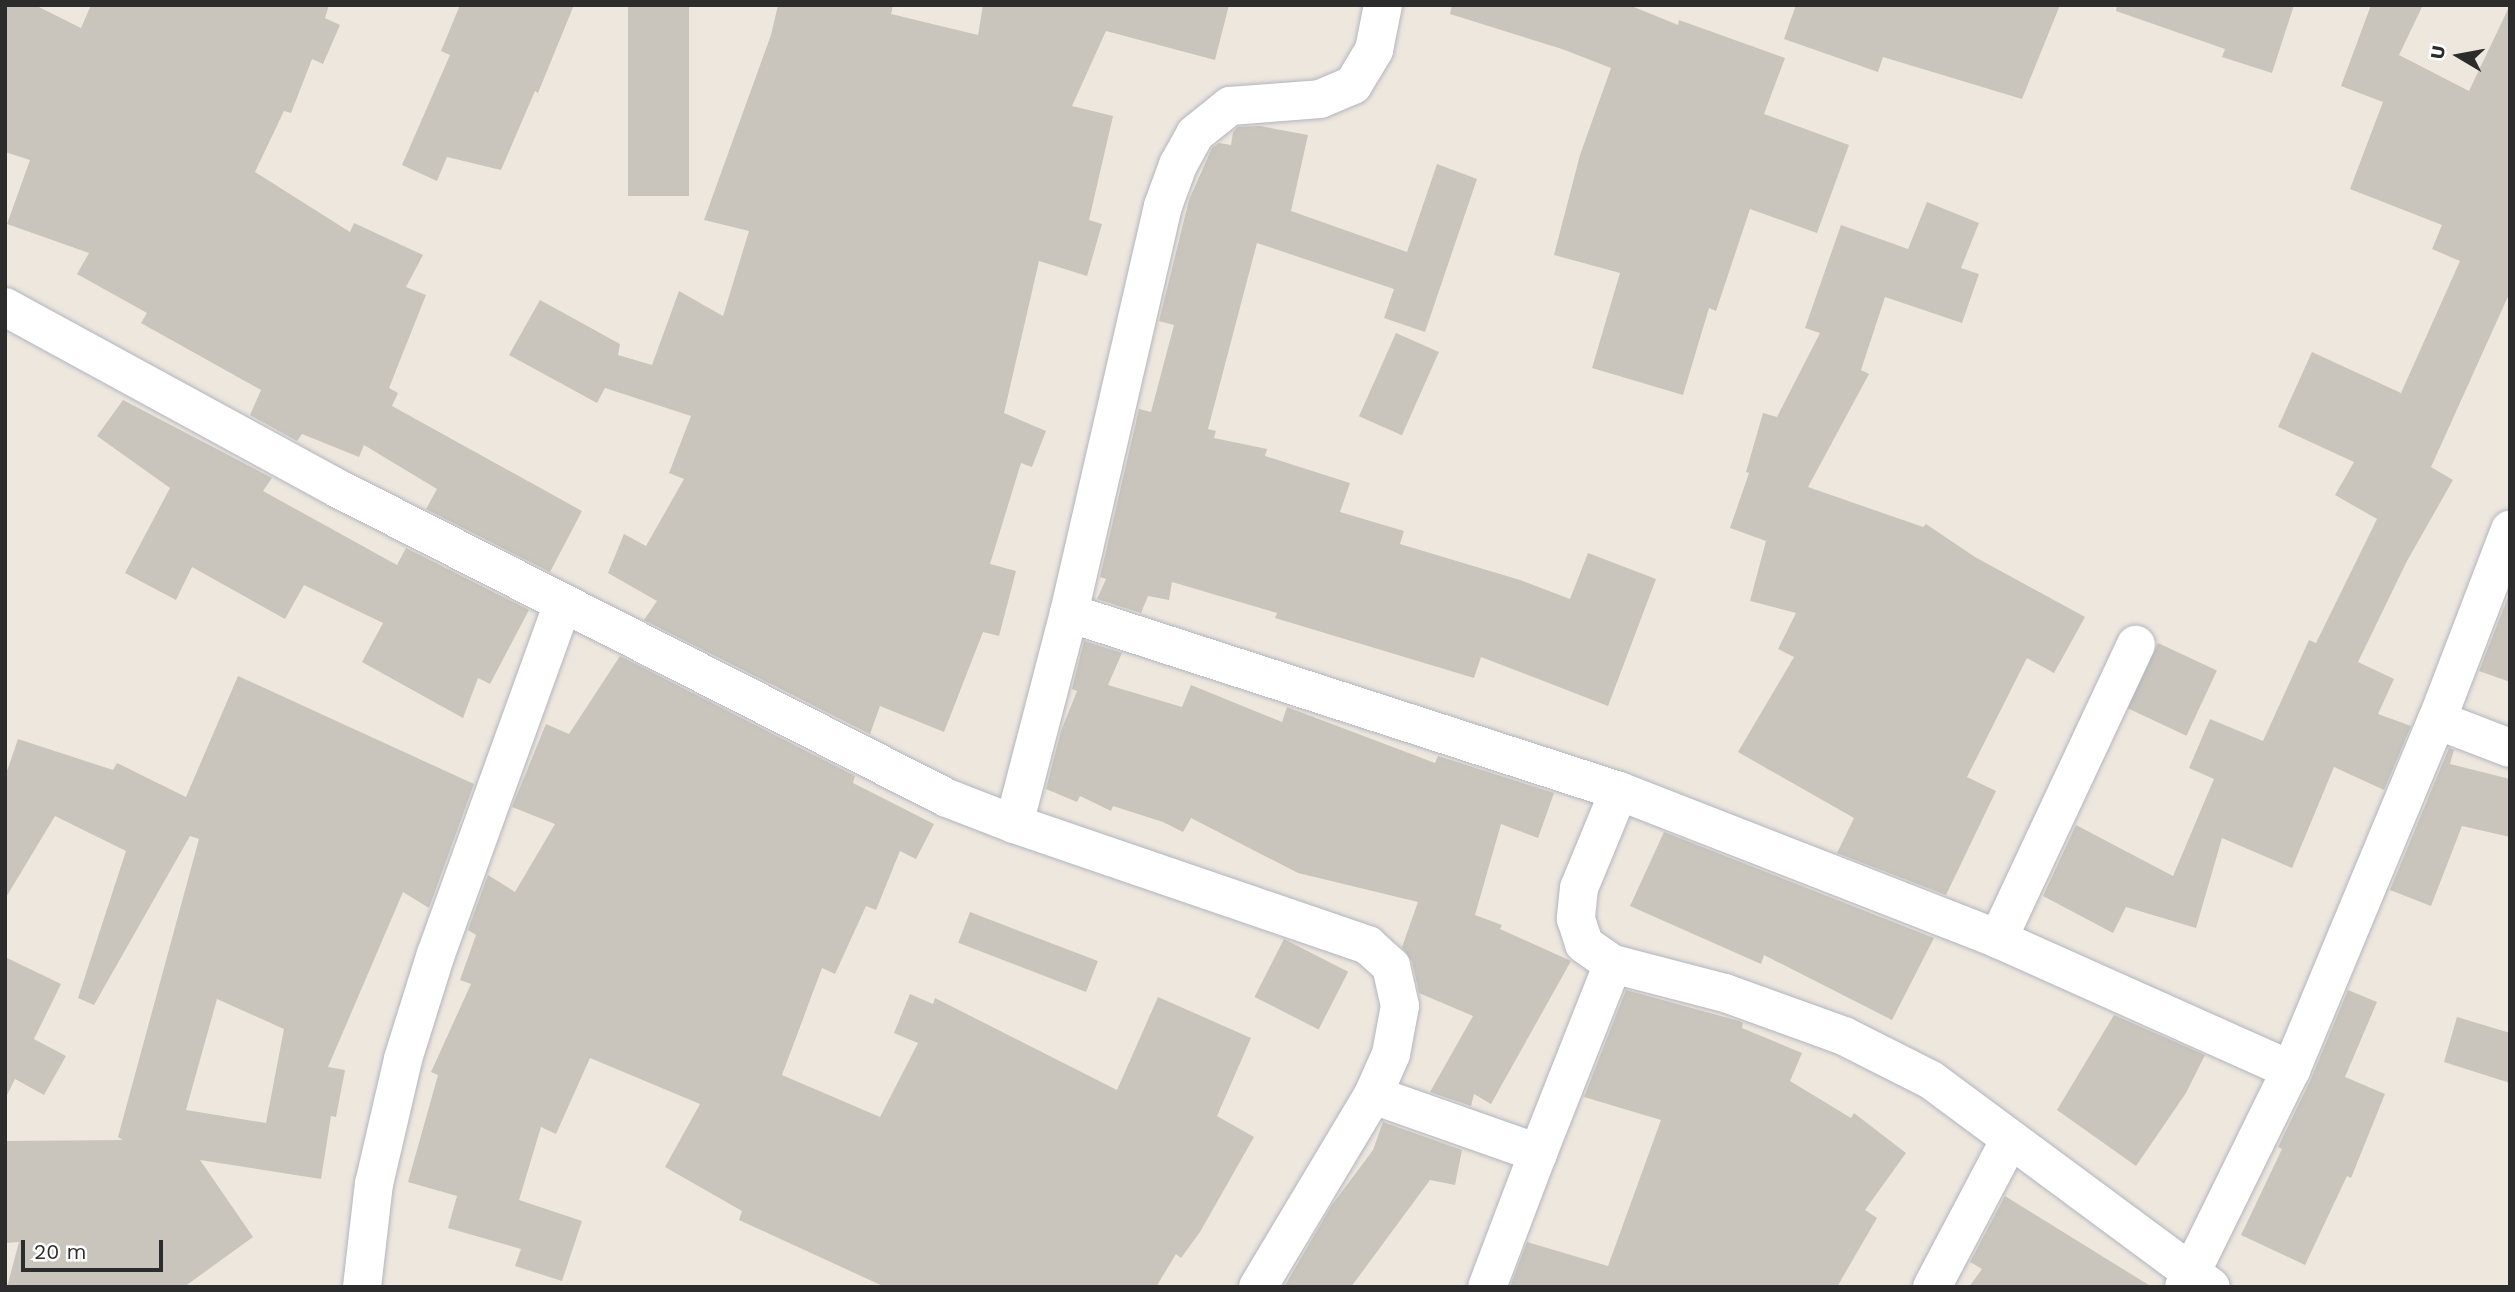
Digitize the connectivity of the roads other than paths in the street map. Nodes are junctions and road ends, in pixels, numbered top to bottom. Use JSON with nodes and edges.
{"nodes":[{"id":1,"x":1383,"y":5,"type":"edge"},
{"id":2,"x":5,"y":307,"type":"edge"},
{"id":3,"x":2510,"y":530,"type":"edge"},
{"id":4,"x":563,"y":603,"type":"junction"},
{"id":5,"x":1069,"y":613,"type":"junction"},
{"id":6,"x":2136,"y":645,"type":"dead end"},
{"id":7,"x":2437,"y":720,"type":"junction"},
{"id":8,"x":2510,"y":748,"type":"edge"},
{"id":9,"x":1619,"y":791,"type":"junction"},
{"id":10,"x":1014,"y":824,"type":"junction"},
{"id":11,"x":1998,"y":939,"type":"junction"},
{"id":12,"x":1613,"y":964,"type":"junction"},
{"id":13,"x":2291,"y":1070,"type":"junction"},
{"id":14,"x":1373,"y":1095,"type":"junction"},
{"id":15,"x":2010,"y":1139,"type":"junction"},
{"id":16,"x":1538,"y":1153,"type":"junction"},
{"id":17,"x":2196,"y":1282,"type":"edge"},
{"id":18,"x":362,"y":1287,"type":"edge"},
{"id":19,"x":1258,"y":1287,"type":"edge"},
{"id":20,"x":1487,"y":1287,"type":"edge"},
{"id":21,"x":1931,"y":1287,"type":"edge"}],
"edges":[{"from":1,"to":5,"type":"street"},
{"from":2,"to":4,"type":"street"},
{"from":3,"to":7,"type":"street"},
{"from":4,"to":10,"type":"street"},
{"from":4,"to":18,"type":"street"},
{"from":5,"to":9,"type":"street"},
{"from":5,"to":10,"type":"street"},
{"from":6,"to":11,"type":"street"},
{"from":7,"to":8,"type":"street"},
{"from":7,"to":13,"type":"street"},
{"from":9,"to":11,"type":"street"},
{"from":9,"to":12,"type":"street"},
{"from":10,"to":14,"type":"street"},
{"from":11,"to":13,"type":"street"},
{"from":12,"to":15,"type":"street"},
{"from":12,"to":16,"type":"street"},
{"from":13,"to":17,"type":"street"},
{"from":14,"to":16,"type":"street"},
{"from":14,"to":19,"type":"street"},
{"from":15,"to":17,"type":"street"},
{"from":15,"to":21,"type":"street"},
{"from":16,"to":20,"type":"street"}]}
